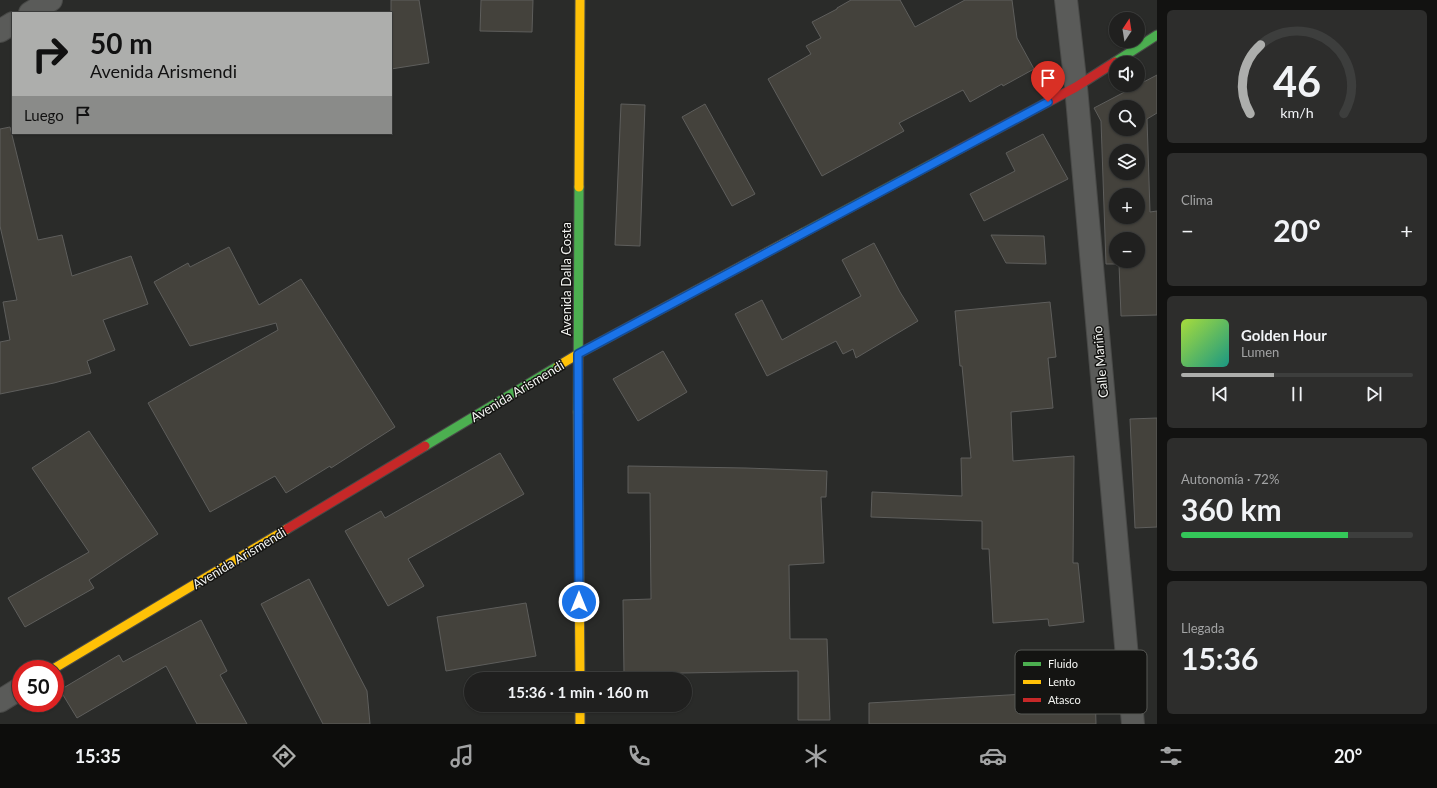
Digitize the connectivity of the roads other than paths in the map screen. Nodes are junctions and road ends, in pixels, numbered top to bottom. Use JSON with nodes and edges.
{"nodes":[{"id":1,"x":51,"y":0,"type":"edge"},
{"id":2,"x":580,"y":0,"type":"edge"},
{"id":3,"x":1066,"y":0,"type":"edge"},
{"id":4,"x":32,"y":12,"type":"edge"},
{"id":5,"x":12,"y":24,"type":"edge"},
{"id":6,"x":0,"y":31,"type":"edge"},
{"id":7,"x":1157,"y":36,"type":"edge"},
{"id":8,"x":1076,"y":87,"type":"junction"},
{"id":9,"x":578,"y":354,"type":"junction"},
{"id":10,"x":1126,"y":650,"type":"edge"},
{"id":11,"x":64,"y":662,"type":"edge"},
{"id":12,"x":580,"y":672,"type":"edge"},
{"id":13,"x":12,"y":694,"type":"edge"},
{"id":14,"x":0,"y":701,"type":"edge"},
{"id":15,"x":580,"y":712,"type":"edge"},
{"id":16,"x":1132,"y":714,"type":"edge"},
{"id":17,"x":580,"y":724,"type":"edge"},
{"id":18,"x":1133,"y":724,"type":"edge"}],
"edges":[{"from":1,"to":4,"type":"street"},
{"from":2,"to":9,"type":"street","name":"Avenida Dalla Costa"},
{"from":3,"to":8,"type":"street","name":"Calle Mariño"},
{"from":5,"to":6,"type":"street"},
{"from":7,"to":8,"type":"street","name":"Avenida Arismendi"},
{"from":8,"to":9,"type":"street","name":"Avenida Arismendi"},
{"from":8,"to":10,"type":"street","name":"Calle Mariño"},
{"from":9,"to":11,"type":"street","name":"Avenida Arismendi"},
{"from":9,"to":12,"type":"street","name":"Avenida Dalla Costa"},
{"from":13,"to":14,"type":"street"},
{"from":15,"to":17,"type":"street"},
{"from":16,"to":18,"type":"street","name":"Calle Mariño"}]}
